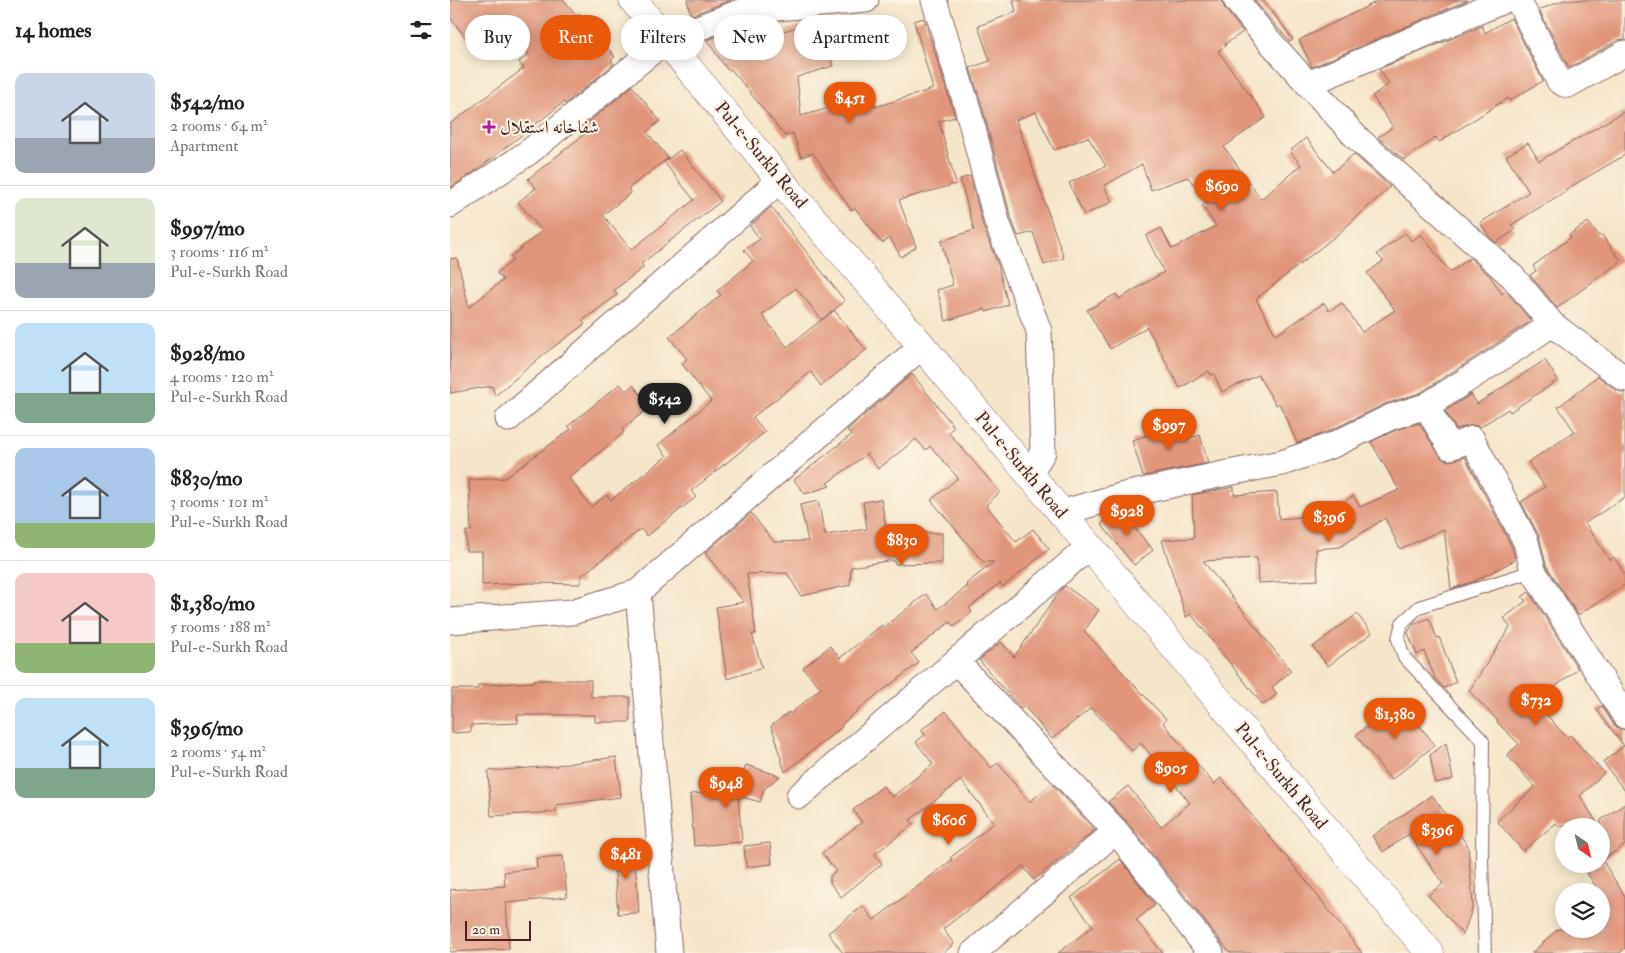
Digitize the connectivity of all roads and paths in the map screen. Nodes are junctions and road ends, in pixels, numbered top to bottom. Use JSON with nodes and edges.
{"nodes":[{"id":1,"x":632,"y":0,"type":"edge"},
{"id":2,"x":866,"y":0,"type":"edge"},
{"id":3,"x":934,"y":0,"type":"edge"},
{"id":4,"x":1236,"y":0,"type":"edge"},
{"id":5,"x":1505,"y":0,"type":"edge"},
{"id":6,"x":1518,"y":0,"type":"edge"},
{"id":7,"x":645,"y":15,"type":"edge"},
{"id":8,"x":704,"y":26,"type":"edge"},
{"id":9,"x":1625,"y":53,"type":"edge"},
{"id":10,"x":642,"y":60,"type":"edge"},
{"id":11,"x":682,"y":60,"type":"edge"},
{"id":12,"x":1308,"y":84,"type":"junction"},
{"id":13,"x":780,"y":180,"type":"junction"},
{"id":14,"x":450,"y":205,"type":"edge"},
{"id":15,"x":1552,"y":324,"type":"junction"},
{"id":16,"x":922,"y":346,"type":"junction"},
{"id":17,"x":1625,"y":379,"type":"edge"},
{"id":18,"x":1426,"y":406,"type":"junction"},
{"id":19,"x":508,"y":419,"type":"dead end"},
{"id":20,"x":1029,"y":474,"type":"junction"},
{"id":21,"x":1060,"y":513,"type":"junction"},
{"id":22,"x":1090,"y":546,"type":"junction"},
{"id":23,"x":1533,"y":571,"type":"junction"},
{"id":24,"x":638,"y":592,"type":"junction"},
{"id":25,"x":450,"y":621,"type":"edge"},
{"id":26,"x":956,"y":661,"type":"junction"},
{"id":27,"x":1625,"y":716,"type":"edge"},
{"id":28,"x":799,"y":796,"type":"dead end"},
{"id":29,"x":1116,"y":831,"type":"junction"},
{"id":30,"x":669,"y":953,"type":"edge"},
{"id":31,"x":973,"y":953,"type":"edge"},
{"id":32,"x":1211,"y":953,"type":"edge"},
{"id":33,"x":1430,"y":953,"type":"edge"},
{"id":34,"x":1485,"y":953,"type":"edge"}],
"edges":[{"from":1,"to":7,"type":"street","name":"Pul-e-Surkh Road"},
{"from":2,"to":8,"type":"street"},
{"from":3,"to":20,"type":"street"},
{"from":4,"to":12,"type":"street"},
{"from":5,"to":12,"type":"street"},
{"from":6,"to":9,"type":"street"},
{"from":10,"to":14,"type":"street"},
{"from":11,"to":13,"type":"street","name":"Pul-e-Surkh Road"},
{"from":12,"to":15,"type":"street"},
{"from":13,"to":16,"type":"street","name":"Pul-e-Surkh Road"},
{"from":13,"to":19,"type":"street"},
{"from":15,"to":17,"type":"street"},
{"from":15,"to":18,"type":"street"},
{"from":16,"to":20,"type":"street","name":"Pul-e-Surkh Road"},
{"from":16,"to":24,"type":"street"},
{"from":18,"to":21,"type":"street"},
{"from":18,"to":23,"type":"street"},
{"from":20,"to":21,"type":"street","name":"Pul-e-Surkh Road"},
{"from":21,"to":22,"type":"street","name":"Pul-e-Surkh Road"},
{"from":22,"to":26,"type":"street"},
{"from":22,"to":33,"type":"street","name":"Pul-e-Surkh Road"},
{"from":23,"to":27,"type":"street"},
{"from":23,"to":34,"type":"lane"},
{"from":24,"to":25,"type":"street"},
{"from":24,"to":30,"type":"street"},
{"from":26,"to":28,"type":"street"},
{"from":26,"to":29,"type":"street"},
{"from":29,"to":31,"type":"street"},
{"from":29,"to":32,"type":"street"}]}
